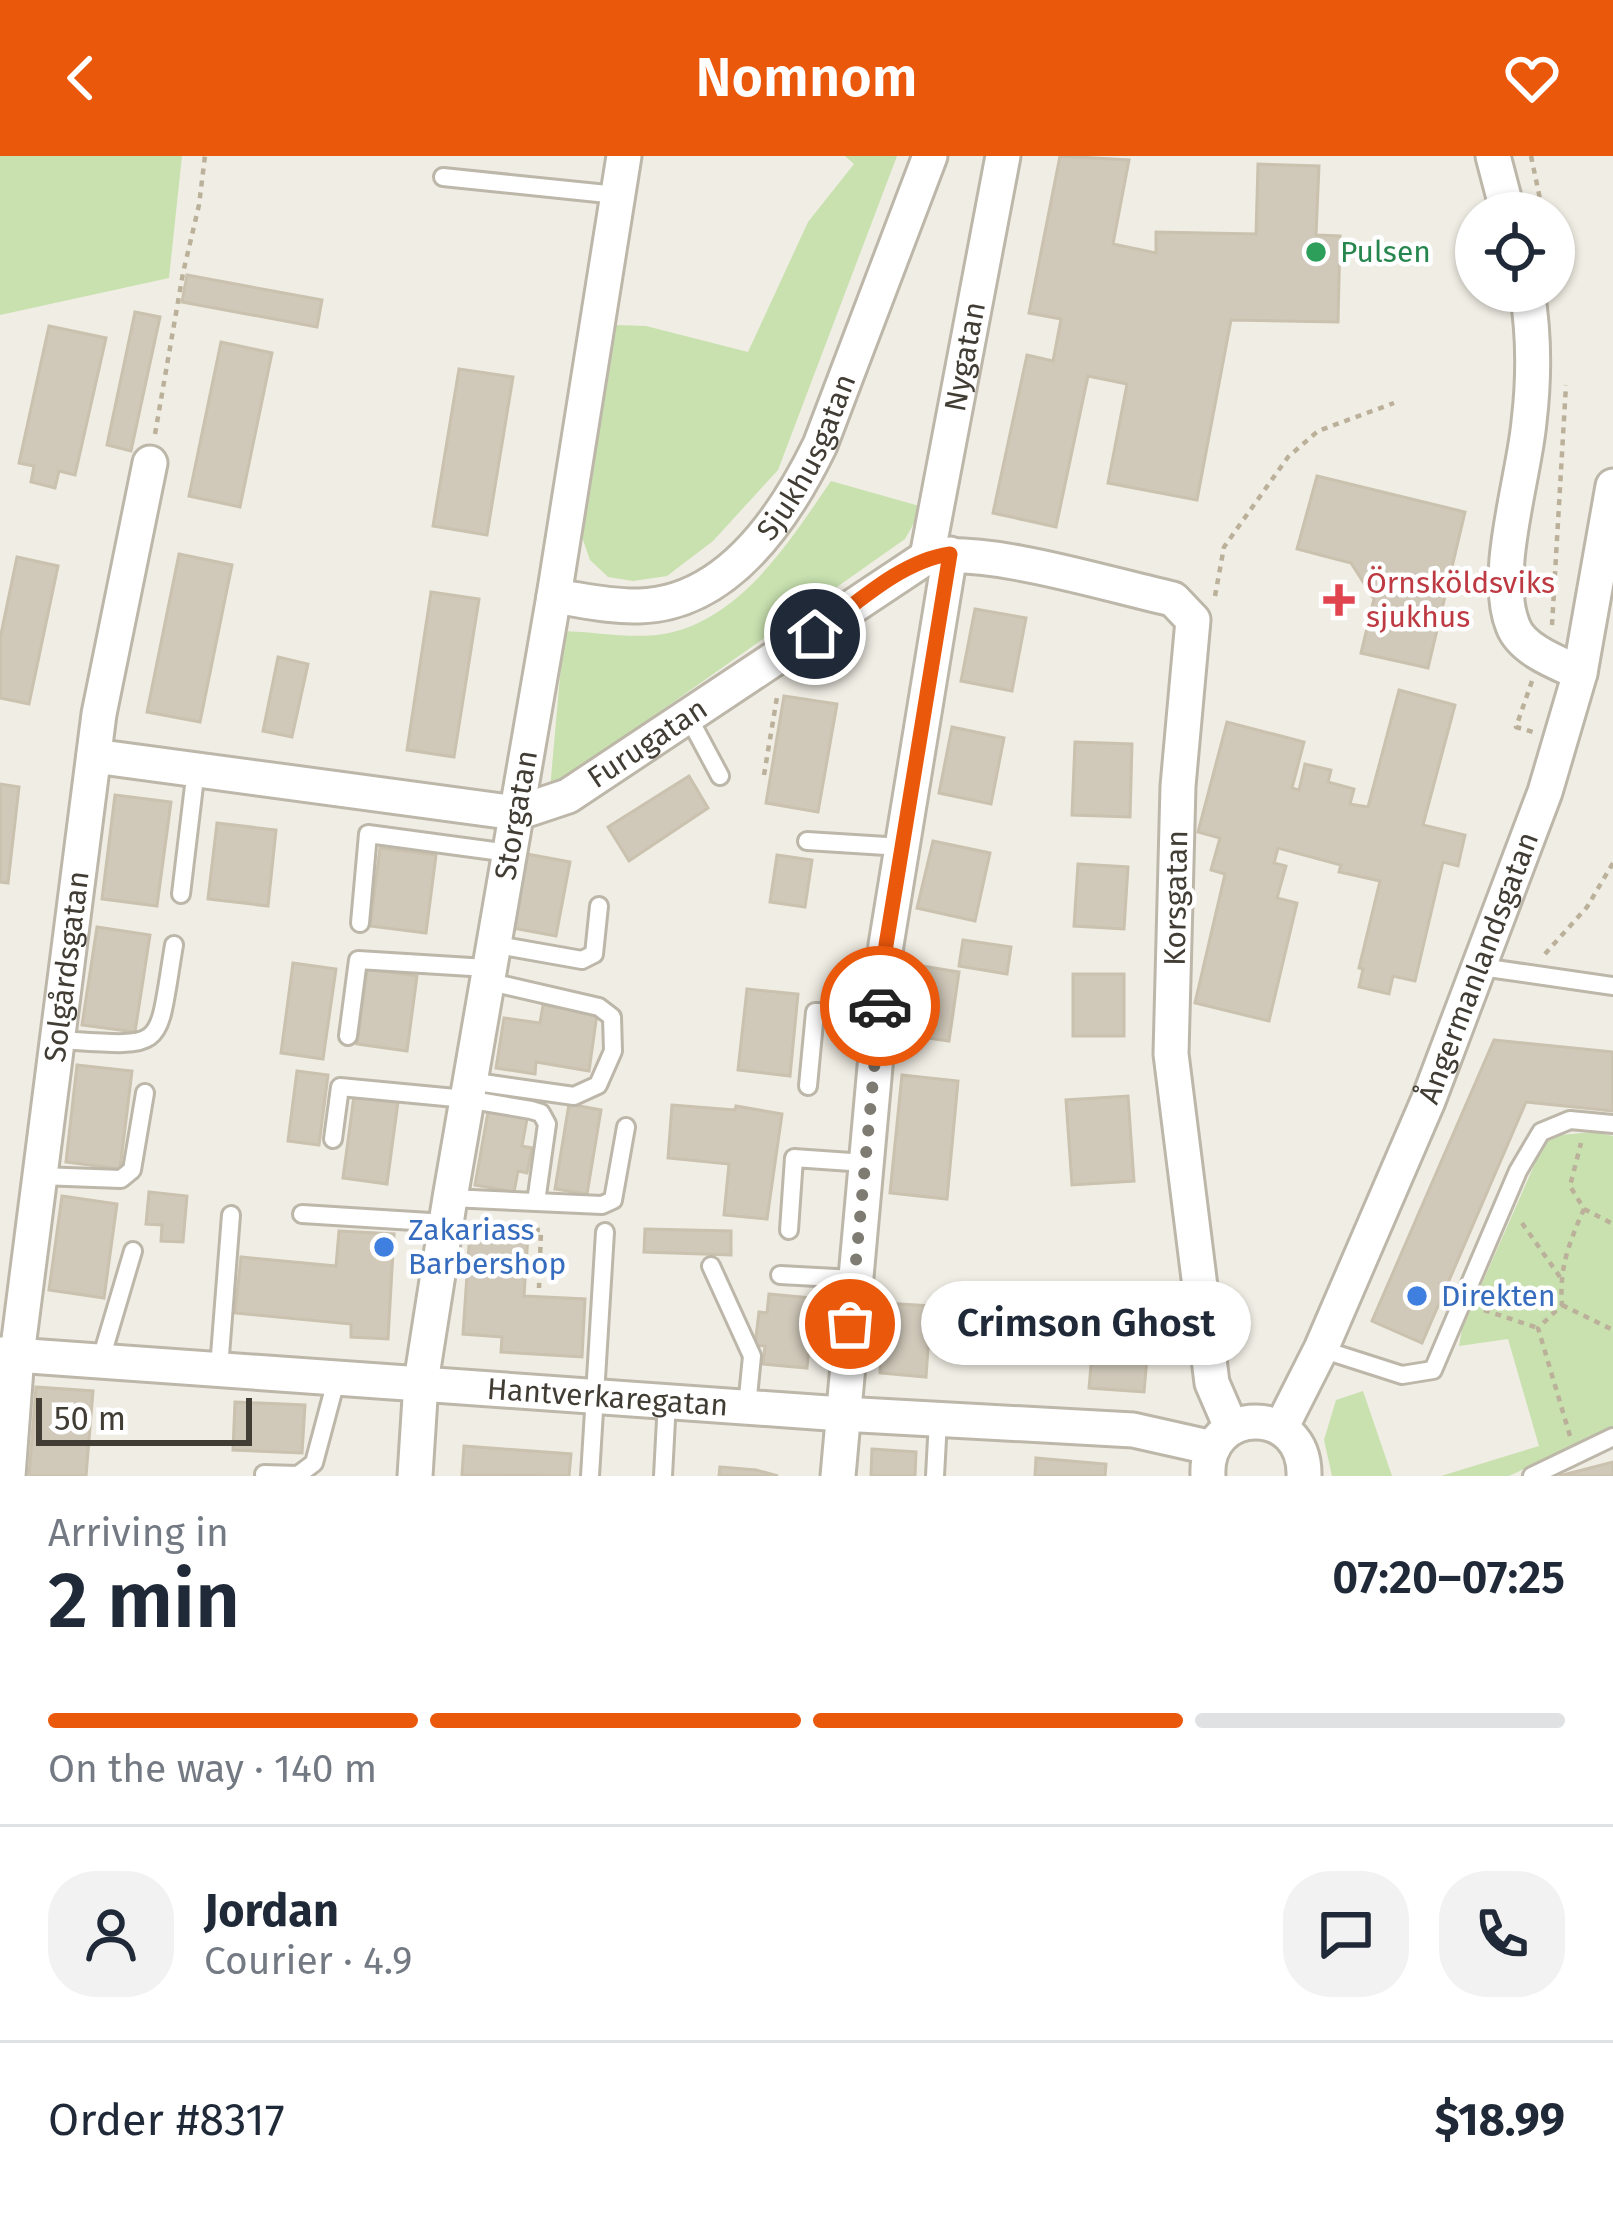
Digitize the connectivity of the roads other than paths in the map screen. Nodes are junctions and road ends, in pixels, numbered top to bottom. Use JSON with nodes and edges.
{"nodes":[{"id":1,"x":624,"y":156,"type":"edge"},
{"id":2,"x":930,"y":156,"type":"edge"},
{"id":3,"x":1003,"y":156,"type":"edge"},
{"id":4,"x":1492,"y":156,"type":"edge"},
{"id":5,"x":442,"y":177,"type":"dead end"},
{"id":6,"x":1502,"y":192,"type":"edge"},
{"id":7,"x":617,"y":195,"type":"junction"},
{"id":8,"x":1530,"y":312,"type":"edge"},
{"id":9,"x":150,"y":463,"type":"road end"},
{"id":10,"x":1613,"y":486,"type":"edge"},
{"id":11,"x":938,"y":556,"type":"junction"},
{"id":12,"x":554,"y":596,"type":"junction"},
{"id":13,"x":1580,"y":673,"type":"junction"},
{"id":14,"x":688,"y":718,"type":"junction"},
{"id":15,"x":94,"y":756,"type":"junction"},
{"id":16,"x":196,"y":769,"type":"junction"},
{"id":17,"x":720,"y":776,"type":"dead end"},
{"id":18,"x":518,"y":813,"type":"junction"},
{"id":19,"x":807,"y":841,"type":"dead end"},
{"id":20,"x":902,"y":848,"type":"junction"},
{"id":21,"x":508,"y":853,"type":"junction"},
{"id":22,"x":181,"y":894,"type":"dead end"},
{"id":23,"x":599,"y":907,"type":"dead end"},
{"id":24,"x":359,"y":922,"type":"dead end"},
{"id":25,"x":174,"y":945,"type":"dead end"},
{"id":26,"x":487,"y":964,"type":"junction"},
{"id":27,"x":1481,"y":967,"type":"junction"},
{"id":28,"x":1613,"y":986,"type":"edge"},
{"id":29,"x":879,"y":1013,"type":"junction"},
{"id":30,"x":348,"y":1036,"type":"dead end"},
{"id":31,"x":59,"y":1040,"type":"junction"},
{"id":32,"x":808,"y":1085,"type":"dead end"},
{"id":33,"x":467,"y":1090,"type":"junction"},
{"id":34,"x":146,"y":1093,"type":"dead end"},
{"id":35,"x":1613,"y":1124,"type":"edge"},
{"id":36,"x":626,"y":1127,"type":"dead end"},
{"id":37,"x":332,"y":1139,"type":"dead end"},
{"id":38,"x":865,"y":1163,"type":"junction"},
{"id":39,"x":40,"y":1176,"type":"junction"},
{"id":40,"x":536,"y":1202,"type":"junction"},
{"id":41,"x":302,"y":1214,"type":"dead end"},
{"id":42,"x":231,"y":1215,"type":"dead end"},
{"id":43,"x":447,"y":1217,"type":"junction"},
{"id":44,"x":789,"y":1230,"type":"dead end"},
{"id":45,"x":604,"y":1232,"type":"dead end"},
{"id":46,"x":134,"y":1251,"type":"dead end"},
{"id":47,"x":711,"y":1266,"type":"dead end"},
{"id":48,"x":780,"y":1275,"type":"dead end"},
{"id":49,"x":854,"y":1279,"type":"junction"},
{"id":50,"x":1321,"y":1348,"type":"junction"},
{"id":51,"x":8,"y":1355,"type":"edge"},
{"id":52,"x":101,"y":1359,"type":"junction"},
{"id":53,"x":218,"y":1368,"type":"junction"},
{"id":54,"x":338,"y":1376,"type":"junction"},
{"id":55,"x":421,"y":1382,"type":"junction"},
{"id":56,"x":596,"y":1396,"type":"junction"},
{"id":57,"x":667,"y":1401,"type":"junction"},
{"id":58,"x":748,"y":1408,"type":"junction"},
{"id":59,"x":842,"y":1414,"type":"junction"},
{"id":60,"x":938,"y":1420,"type":"junction"},
{"id":61,"x":1281,"y":1428,"type":"junction"},
{"id":62,"x":1613,"y":1438,"type":"edge"},
{"id":63,"x":1217,"y":1450,"type":"edge"},
{"id":64,"x":264,"y":1474,"type":"edge"},
{"id":65,"x":8,"y":1476,"type":"edge"},
{"id":66,"x":415,"y":1476,"type":"edge"},
{"id":67,"x":590,"y":1476,"type":"edge"},
{"id":68,"x":663,"y":1476,"type":"edge"},
{"id":69,"x":838,"y":1476,"type":"edge"},
{"id":70,"x":935,"y":1476,"type":"edge"},
{"id":71,"x":1304,"y":1476,"type":"edge"},
{"id":72,"x":1532,"y":1476,"type":"edge"}],
"edges":[{"from":1,"to":7,"type":"street","name":"Storgatan"},
{"from":2,"to":12,"type":"street","name":"Sjukhusgatan"},
{"from":3,"to":11,"type":"street","name":"Nygatan"},
{"from":4,"to":6,"type":"street"},
{"from":5,"to":7,"type":"lane"},
{"from":7,"to":12,"type":"street","name":"Storgatan"},
{"from":8,"to":13,"type":"street"},
{"from":9,"to":15,"type":"street","name":"Solgårdsgatan"},
{"from":10,"to":13,"type":"street","name":"Ångermanlandsgatan"},
{"from":11,"to":14,"type":"street","name":"Furugatan"},
{"from":11,"to":20,"type":"street","name":"Nygatan"},
{"from":11,"to":63,"type":"street","name":"Korsgatan"},
{"from":12,"to":18,"type":"street","name":"Storgatan"},
{"from":13,"to":27,"type":"street","name":"Ångermanlandsgatan"},
{"from":14,"to":17,"type":"lane"},
{"from":14,"to":18,"type":"street","name":"Furugatan"},
{"from":15,"to":16,"type":"street","name":"Furugatan"},
{"from":15,"to":31,"type":"street","name":"Solgårdsgatan"},
{"from":16,"to":18,"type":"street","name":"Furugatan"},
{"from":16,"to":22,"type":"lane"},
{"from":18,"to":21,"type":"street","name":"Storgatan"},
{"from":19,"to":20,"type":"lane"},
{"from":20,"to":29,"type":"street","name":"Nygatan"},
{"from":21,"to":24,"type":"lane"},
{"from":21,"to":26,"type":"street","name":"Storgatan"},
{"from":23,"to":26,"type":"lane"},
{"from":25,"to":31,"type":"lane"},
{"from":26,"to":30,"type":"lane"},
{"from":26,"to":33,"type":"street","name":"Storgatan"},
{"from":26,"to":33,"type":"lane"},
{"from":27,"to":28,"type":"lane"},
{"from":27,"to":50,"type":"street","name":"Ångermanlandsgatan"},
{"from":29,"to":32,"type":"lane"},
{"from":29,"to":38,"type":"street","name":"Nygatan"},
{"from":31,"to":39,"type":"street","name":"Solgårdsgatan"},
{"from":33,"to":37,"type":"lane"},
{"from":33,"to":40,"type":"lane"},
{"from":33,"to":43,"type":"street","name":"Storgatan"},
{"from":34,"to":39,"type":"lane"},
{"from":35,"to":50,"type":"lane"},
{"from":36,"to":40,"type":"lane"},
{"from":38,"to":44,"type":"lane"},
{"from":38,"to":49,"type":"street","name":"Nygatan"},
{"from":39,"to":51,"type":"street","name":"Solgårdsgatan"},
{"from":40,"to":43,"type":"lane"},
{"from":41,"to":43,"type":"lane"},
{"from":42,"to":53,"type":"lane"},
{"from":43,"to":55,"type":"street","name":"Storgatan"},
{"from":45,"to":56,"type":"lane"},
{"from":46,"to":52,"type":"lane"},
{"from":47,"to":58,"type":"lane"},
{"from":48,"to":49,"type":"lane"},
{"from":49,"to":59,"type":"street","name":"Nygatan"},
{"from":50,"to":61,"type":"street","name":"Ångermanlandsgatan"},
{"from":51,"to":52,"type":"street","name":"Hantverkaregatan"},
{"from":51,"to":65,"type":"street","name":"Solgårdsgatan"},
{"from":52,"to":53,"type":"street","name":"Hantverkaregatan"},
{"from":53,"to":54,"type":"street","name":"Hantverkaregatan"},
{"from":54,"to":55,"type":"street","name":"Hantverkaregatan"},
{"from":54,"to":64,"type":"lane"},
{"from":55,"to":56,"type":"street","name":"Hantverkaregatan"},
{"from":55,"to":66,"type":"street","name":"Storgatan"},
{"from":56,"to":57,"type":"street","name":"Hantverkaregatan"},
{"from":56,"to":67,"type":"lane"},
{"from":57,"to":58,"type":"street","name":"Hantverkaregatan"},
{"from":57,"to":68,"type":"lane"},
{"from":58,"to":59,"type":"street","name":"Hantverkaregatan"},
{"from":59,"to":60,"type":"street","name":"Hantverkaregatan"},
{"from":59,"to":69,"type":"street","name":"Nygatan"},
{"from":60,"to":63,"type":"street","name":"Hantverkaregatan"},
{"from":60,"to":70,"type":"lane"},
{"from":61,"to":63,"type":"street","name":"Hantverkaregatan"},
{"from":61,"to":71,"type":"street"},
{"from":62,"to":72,"type":"lane"}]}
